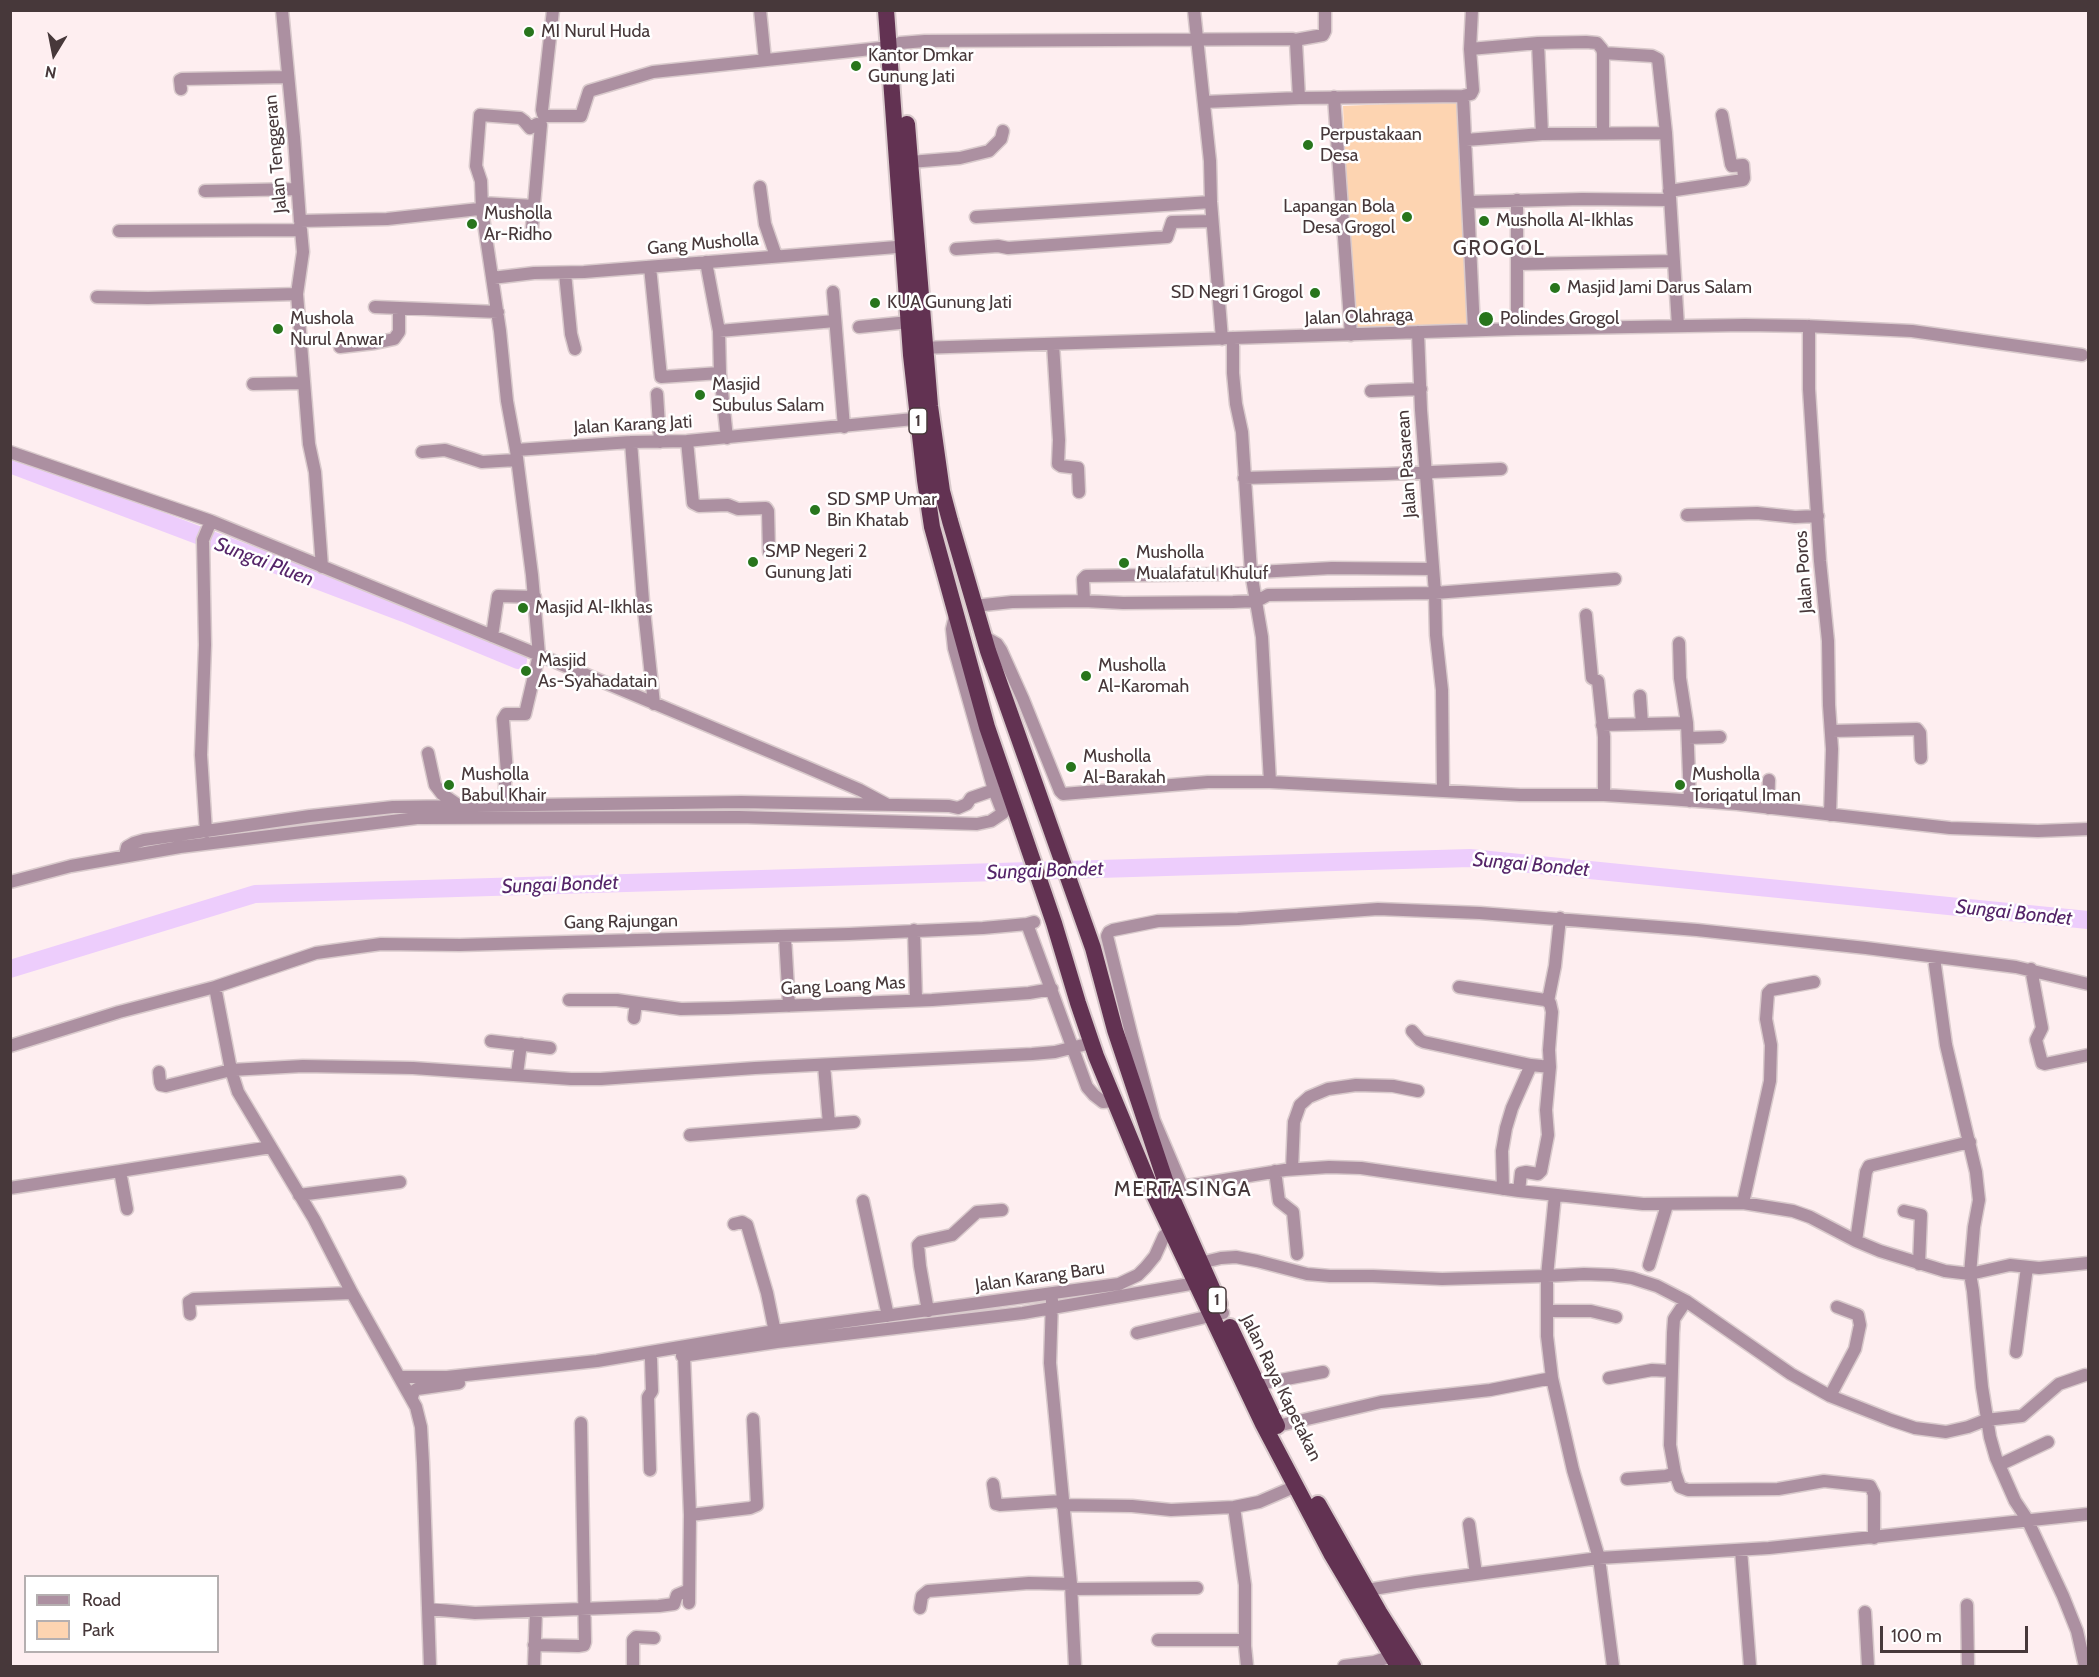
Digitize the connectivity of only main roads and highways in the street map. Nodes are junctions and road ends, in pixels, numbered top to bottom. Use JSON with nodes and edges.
{"nodes":[{"id":1,"x":886,"y":10,"type":"edge"},
{"id":2,"x":897,"y":10,"type":"edge"},
{"id":3,"x":895,"y":52,"type":"junction"},
{"id":4,"x":910,"y":246,"type":"junction"},
{"id":5,"x":918,"y":348,"type":"junction"},
{"id":6,"x":924,"y":418,"type":"junction"},
{"id":7,"x":1175,"y":1226,"type":"junction"},
{"id":8,"x":1217,"y":1315,"type":"junction"},
{"id":9,"x":1251,"y":1385,"type":"junction"},
{"id":10,"x":1292,"y":1468,"type":"junction"},
{"id":11,"x":1361,"y":1592,"type":"junction"},
{"id":12,"x":1395,"y":1661,"type":"edge"},
{"id":13,"x":1413,"y":1666,"type":"edge"}],
"edges":[{"from":1,"to":3,"type":"highway","number":"1"},
{"from":2,"to":3,"type":"highway","number":"1"},
{"from":3,"to":4,"type":"highway","number":"1"},
{"from":3,"to":4,"type":"highway","number":"1"},
{"from":4,"to":5,"type":"highway","number":"1"},
{"from":4,"to":5,"type":"highway","number":"1"},
{"from":5,"to":6,"type":"highway","number":"1"},
{"from":6,"to":7,"type":"highway","name":"Jalan Raya Kapetakan","number":"1"},
{"from":6,"to":7,"type":"highway","number":"1"},
{"from":7,"to":8,"type":"highway","name":"Jalan Raya Kapetakan","number":"1"},
{"from":7,"to":8,"type":"highway","name":"Jalan Raya Kapetakan","number":"1"},
{"from":8,"to":9,"type":"highway","name":"Jalan Raya Kapetakan","number":"1"},
{"from":9,"to":10,"type":"highway","name":"Jalan Raya Kapetakan","number":"1"},
{"from":9,"to":10,"type":"highway","name":"Jalan Raya Kapetakan","number":"1"},
{"from":10,"to":11,"type":"highway","name":"Jalan Raya Kapetakan","number":"1"},
{"from":10,"to":11,"type":"highway","name":"Jalan Raya Kapetakan","number":"1"},
{"from":11,"to":12,"type":"highway","name":"Jalan Raya Kapetakan","number":"1"},
{"from":11,"to":13,"type":"highway","name":"Jalan Raya Kapetakan","number":"1"}]}
